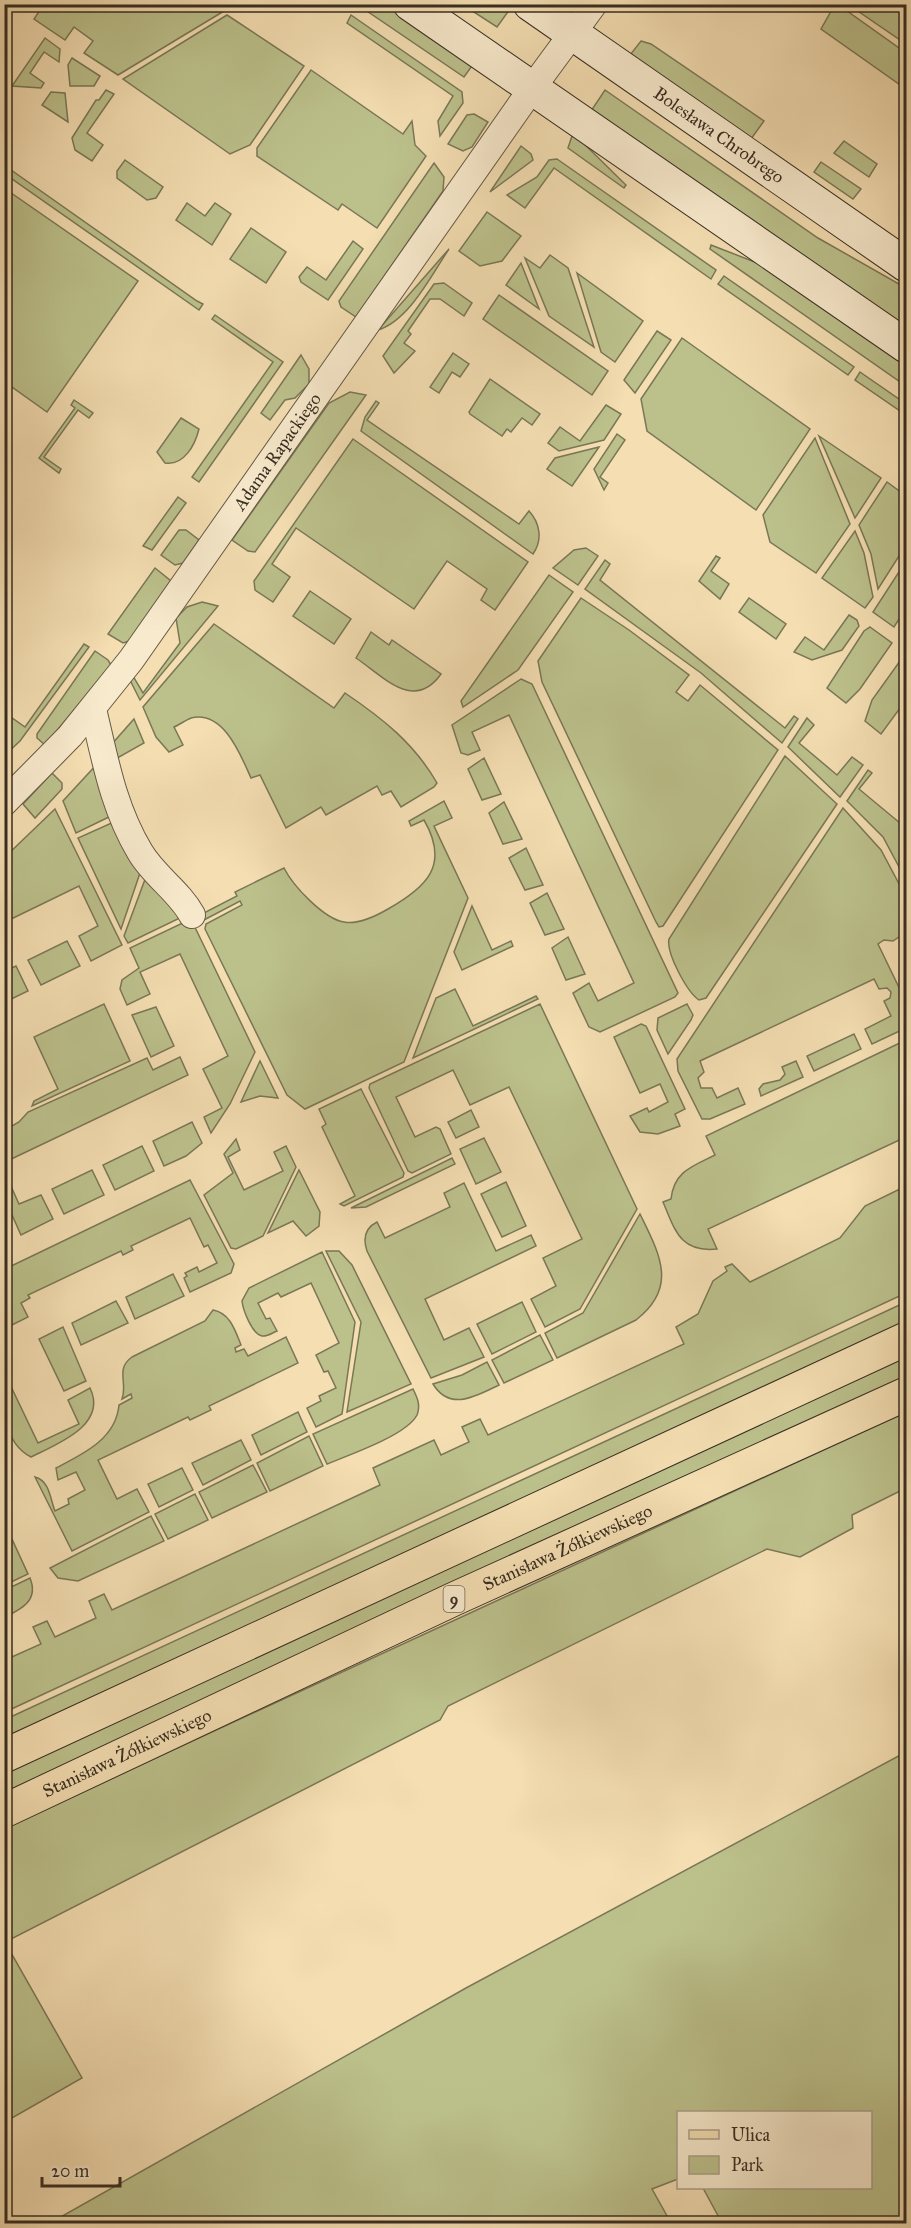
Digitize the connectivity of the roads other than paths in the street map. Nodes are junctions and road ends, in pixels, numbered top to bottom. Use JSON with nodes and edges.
{"nodes":[{"id":1,"x":410,"y":4,"type":"edge"},
{"id":2,"x":530,"y":4,"type":"edge"},
{"id":3,"x":594,"y":4,"type":"edge"},
{"id":4,"x":573,"y":34,"type":"junction"},
{"id":5,"x":533,"y":87,"type":"junction"},
{"id":6,"x":565,"y":111,"type":"junction"},
{"id":7,"x":506,"y":125,"type":"junction"},
{"id":8,"x":906,"y":265,"type":"edge"},
{"id":9,"x":906,"y":346,"type":"edge"},
{"id":10,"x":93,"y":709,"type":"junction"},
{"id":11,"x":4,"y":803,"type":"edge"},
{"id":12,"x":192,"y":915,"type":"dead end"},
{"id":13,"x":906,"y":1339,"type":"edge"},
{"id":14,"x":906,"y":1394,"type":"edge"},
{"id":15,"x":4,"y":1756,"type":"edge"},
{"id":16,"x":4,"y":1811,"type":"edge"}],
"edges":[{"from":1,"to":5,"type":"street"},
{"from":2,"to":4,"type":"street","name":"Bolesława Chrobrego"},
{"from":3,"to":4,"type":"street","name":"Adama Rapackiego"},
{"from":4,"to":5,"type":"street","name":"Adama Rapackiego"},
{"from":4,"to":8,"type":"street","name":"Bolesława Chrobrego"},
{"from":5,"to":6,"type":"street"},
{"from":5,"to":7,"type":"street","name":"Adama Rapackiego"},
{"from":6,"to":7,"type":"street"},
{"from":6,"to":9,"type":"street"},
{"from":7,"to":10,"type":"street","name":"Adama Rapackiego"},
{"from":10,"to":11,"type":"street","name":"Adama Rapackiego"},
{"from":10,"to":12,"type":"street"},
{"from":13,"to":15,"type":"main road"},
{"from":14,"to":16,"type":"main road","name":"Stanisława Żółkiewskiego","number":"9"}]}
